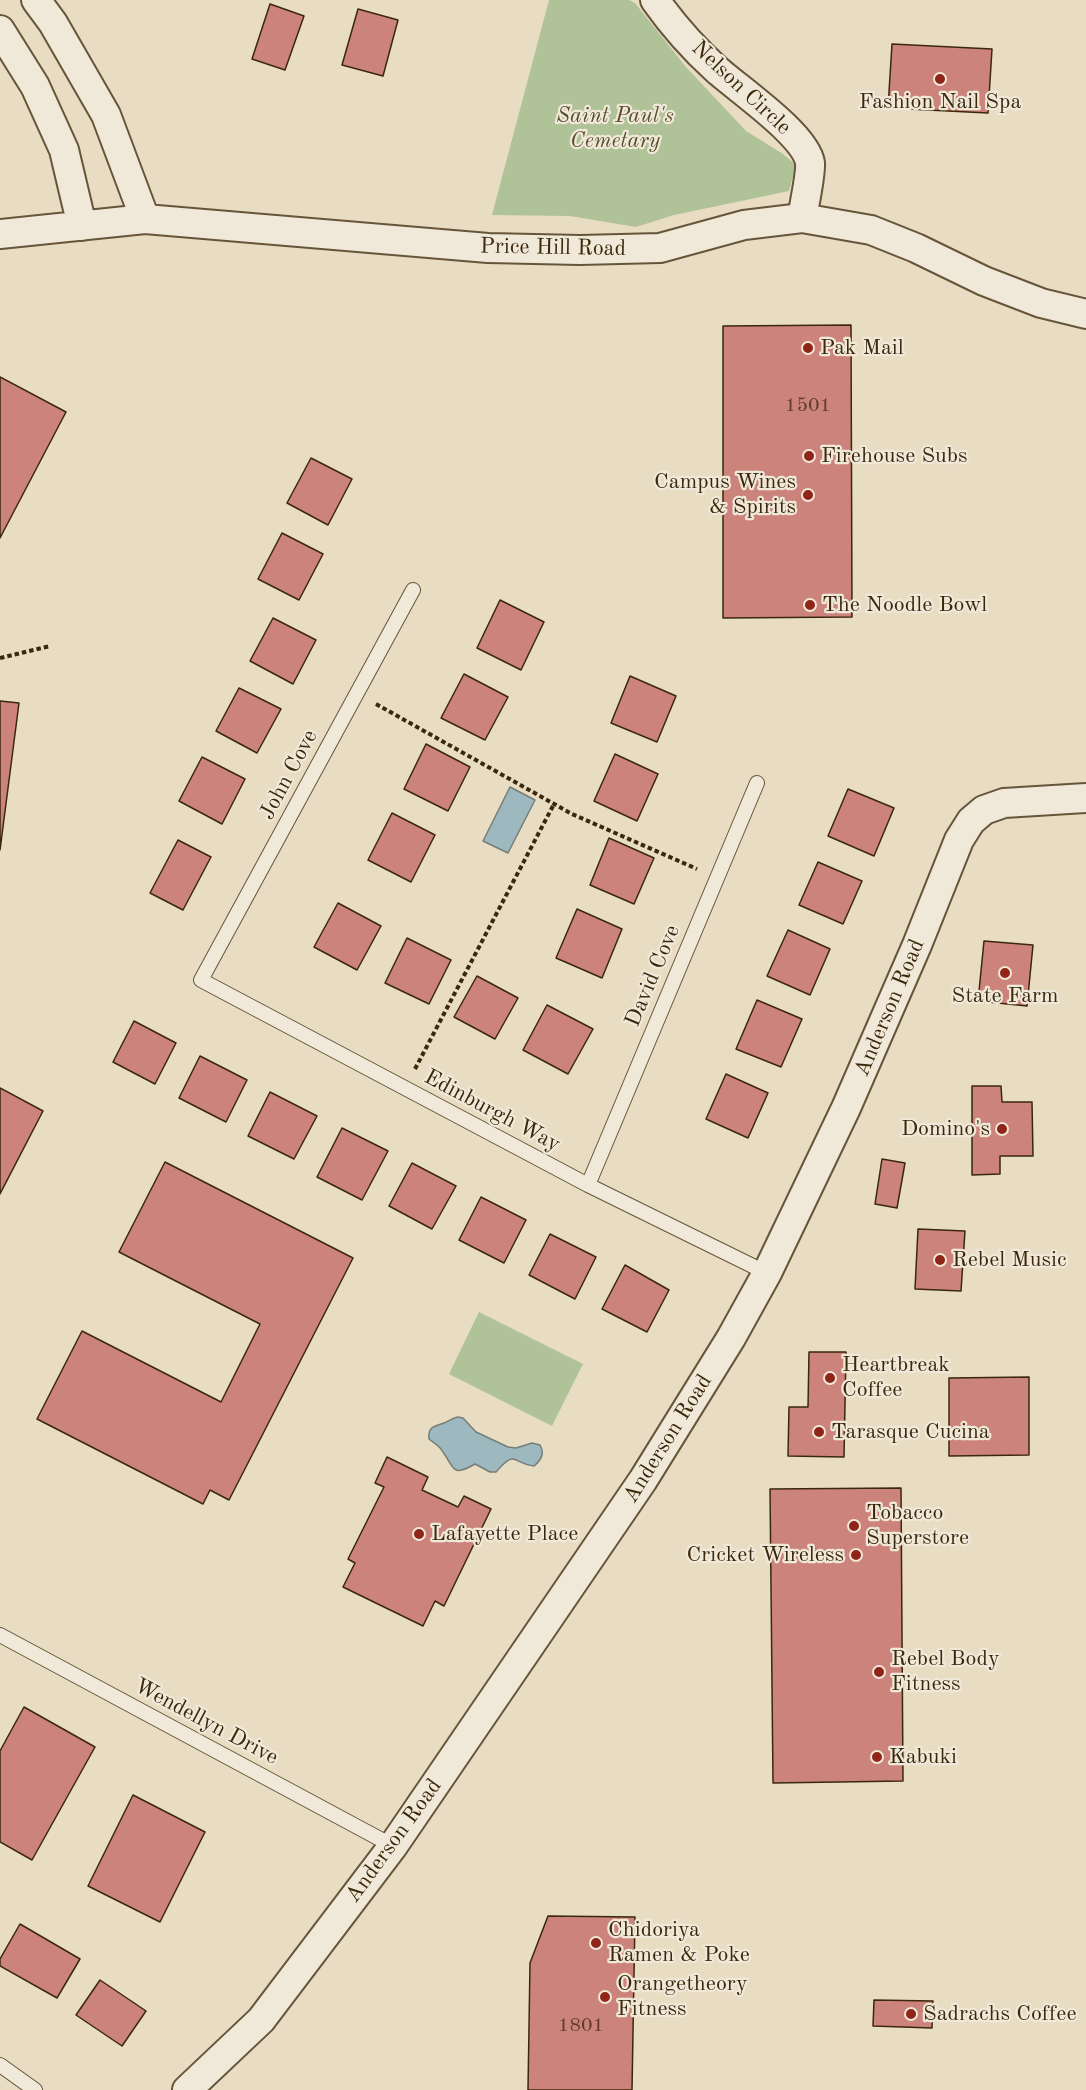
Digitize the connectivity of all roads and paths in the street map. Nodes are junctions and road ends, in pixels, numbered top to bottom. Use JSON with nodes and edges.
{"nodes":[{"id":1,"x":36,"y":0,"type":"edge"},
{"id":2,"x":655,"y":0,"type":"edge"},
{"id":3,"x":0,"y":30,"type":"edge"},
{"id":4,"x":802,"y":218,"type":"junction"},
{"id":5,"x":145,"y":219,"type":"junction"},
{"id":6,"x":82,"y":226,"type":"junction"},
{"id":7,"x":0,"y":234,"type":"edge"},
{"id":8,"x":1086,"y":314,"type":"edge"},
{"id":9,"x":413,"y":590,"type":"dead end"},
{"id":10,"x":50,"y":646,"type":"dead end"},
{"id":11,"x":0,"y":658,"type":"edge"},
{"id":12,"x":357,"y":693,"type":"junction"},
{"id":13,"x":757,"y":783,"type":"dead end"},
{"id":14,"x":1086,"y":798,"type":"edge"},
{"id":15,"x":554,"y":804,"type":"junction"},
{"id":16,"x":717,"y":878,"type":"junction"},
{"id":17,"x":201,"y":980,"type":"joint"},
{"id":18,"x":405,"y":1088,"type":"junction"},
{"id":19,"x":588,"y":1185,"type":"junction"},
{"id":20,"x":766,"y":1273,"type":"junction"},
{"id":21,"x":0,"y":1635,"type":"edge"},
{"id":22,"x":393,"y":1846,"type":"junction"},
{"id":23,"x":0,"y":2065,"type":"edge"},
{"id":24,"x":34,"y":2090,"type":"edge"},
{"id":25,"x":188,"y":2090,"type":"edge"}],
"edges":[{"from":1,"to":5,"type":"street"},
{"from":2,"to":4,"type":"street","name":"Nelson Circle"},
{"from":3,"to":6,"type":"street"},
{"from":4,"to":5,"type":"street","name":"Price Hill Road"},
{"from":4,"to":8,"type":"street","name":"Price Hill Road"},
{"from":5,"to":6,"type":"street","name":"Price Hill Road"},
{"from":6,"to":7,"type":"street","name":"Price Hill Road"},
{"from":9,"to":12,"type":"lane","name":"John Cove"},
{"from":10,"to":11,"type":"path"},
{"from":12,"to":15,"type":"path"},
{"from":12,"to":17,"type":"lane","name":"John Cove"},
{"from":13,"to":16,"type":"lane","name":"David Cove"},
{"from":14,"to":20,"type":"street","name":"Anderson Road"},
{"from":15,"to":16,"type":"path"},
{"from":15,"to":18,"type":"path"},
{"from":16,"to":19,"type":"lane","name":"David Cove"},
{"from":17,"to":18,"type":"lane","name":"Edinburgh Way"},
{"from":18,"to":19,"type":"lane","name":"Edinburgh Way"},
{"from":19,"to":20,"type":"lane","name":"Edinburgh Way"},
{"from":20,"to":22,"type":"street","name":"Anderson Road"},
{"from":21,"to":22,"type":"lane","name":"Wendellyn Drive"},
{"from":22,"to":25,"type":"street","name":"Anderson Road"},
{"from":23,"to":24,"type":"lane"}]}
